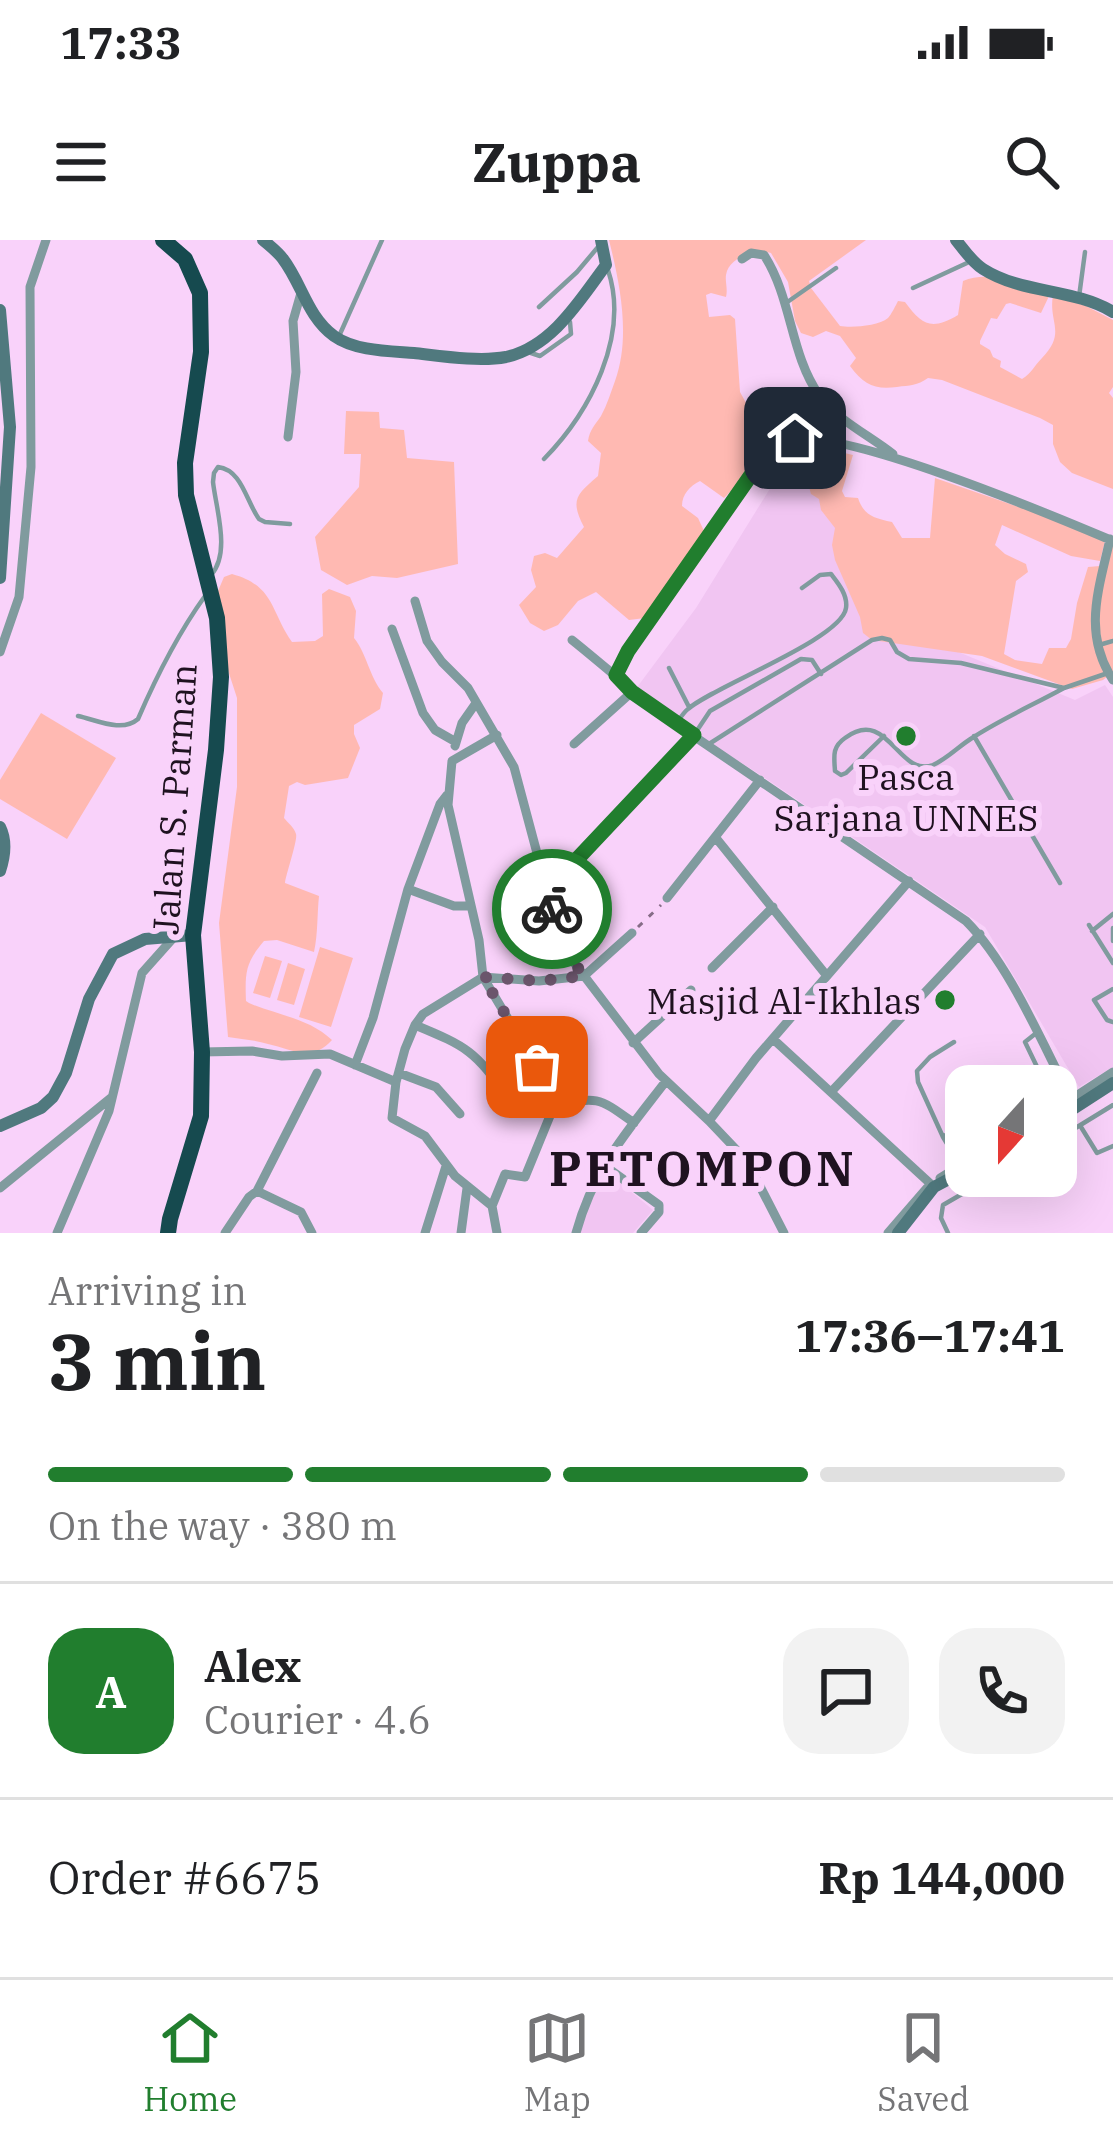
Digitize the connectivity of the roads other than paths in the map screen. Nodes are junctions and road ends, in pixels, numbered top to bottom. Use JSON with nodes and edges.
{"nodes":[{"id":1,"x":46,"y":240,"type":"edge"},
{"id":2,"x":166,"y":240,"type":"edge"},
{"id":3,"x":263,"y":240,"type":"edge"},
{"id":4,"x":382,"y":240,"type":"edge"},
{"id":5,"x":956,"y":240,"type":"edge"},
{"id":6,"x":601,"y":241,"type":"edge"},
{"id":7,"x":1084,"y":252,"type":"dead end"},
{"id":8,"x":742,"y":260,"type":"dead end"},
{"id":9,"x":972,"y":260,"type":"junction"},
{"id":10,"x":606,"y":265,"type":"junction"},
{"id":11,"x":836,"y":268,"type":"dead end"},
{"id":12,"x":913,"y":288,"type":"dead end"},
{"id":13,"x":301,"y":292,"type":"junction"},
{"id":14,"x":1079,"y":297,"type":"junction"},
{"id":15,"x":786,"y":303,"type":"junction"},
{"id":16,"x":539,"y":307,"type":"dead end"},
{"id":17,"x":0,"y":310,"type":"edge"},
{"id":18,"x":1113,"y":312,"type":"edge"},
{"id":19,"x":338,"y":339,"type":"junction"},
{"id":20,"x":288,"y":437,"type":"dead end"},
{"id":21,"x":897,"y":457,"type":"junction"},
{"id":22,"x":544,"y":459,"type":"dead end"},
{"id":23,"x":290,"y":524,"type":"dead end"},
{"id":24,"x":1112,"y":540,"type":"edge"},
{"id":25,"x":0,"y":578,"type":"edge"},
{"id":26,"x":208,"y":584,"type":"junction"},
{"id":27,"x":802,"y":588,"type":"dead end"},
{"id":28,"x":415,"y":601,"type":"dead end"},
{"id":29,"x":392,"y":629,"type":"dead end"},
{"id":30,"x":572,"y":640,"type":"dead end"},
{"id":31,"x":1113,"y":641,"type":"edge"},
{"id":32,"x":1099,"y":645,"type":"junction"},
{"id":33,"x":0,"y":652,"type":"edge"},
{"id":34,"x":669,"y":668,"type":"dead end"},
{"id":35,"x":821,"y":674,"type":"junction"},
{"id":36,"x":616,"y":675,"type":"junction"},
{"id":37,"x":1111,"y":677,"type":"edge"},
{"id":38,"x":1064,"y":688,"type":"junction"},
{"id":39,"x":632,"y":692,"type":"junction"},
{"id":40,"x":476,"y":704,"type":"junction"},
{"id":41,"x":689,"y":707,"type":"junction"},
{"id":42,"x":78,"y":716,"type":"dead end"},
{"id":43,"x":676,"y":724,"type":"junction"},
{"id":44,"x":497,"y":735,"type":"junction"},
{"id":45,"x":694,"y":735,"type":"junction"},
{"id":46,"x":884,"y":736,"type":"junction"},
{"id":47,"x":974,"y":736,"type":"junction"},
{"id":48,"x":455,"y":742,"type":"junction"},
{"id":49,"x":574,"y":744,"type":"dead end"},
{"id":50,"x":708,"y":745,"type":"junction"},
{"id":51,"x":452,"y":761,"type":"junction"},
{"id":52,"x":760,"y":780,"type":"junction"},
{"id":53,"x":448,"y":794,"type":"junction"},
{"id":54,"x":0,"y":827,"type":"edge"},
{"id":55,"x":716,"y":838,"type":"junction"},
{"id":56,"x":0,"y":871,"type":"edge"},
{"id":57,"x":909,"y":881,"type":"junction"},
{"id":58,"x":1060,"y":883,"type":"dead end"},
{"id":59,"x":408,"y":889,"type":"junction"},
{"id":60,"x":548,"y":890,"type":"junction"},
{"id":61,"x":667,"y":898,"type":"road end"},
{"id":62,"x":470,"y":905,"type":"junction"},
{"id":63,"x":773,"y":907,"type":"junction"},
{"id":64,"x":1113,"y":914,"type":"edge"},
{"id":65,"x":1113,"y":928,"type":"edge"},
{"id":66,"x":632,"y":933,"type":"road end"},
{"id":67,"x":980,"y":934,"type":"junction"},
{"id":68,"x":184,"y":936,"type":"junction"},
{"id":69,"x":1113,"y":940,"type":"edge"},
{"id":70,"x":1113,"y":963,"type":"edge"},
{"id":71,"x":712,"y":968,"type":"dead end"},
{"id":72,"x":584,"y":976,"type":"junction"},
{"id":73,"x":826,"y":976,"type":"junction"},
{"id":74,"x":483,"y":977,"type":"junction"},
{"id":75,"x":691,"y":989,"type":"dead end"},
{"id":76,"x":1113,"y":989,"type":"edge"},
{"id":77,"x":1113,"y":1022,"type":"edge"},
{"id":78,"x":415,"y":1025,"type":"junction"},
{"id":79,"x":1036,"y":1033,"type":"junction"},
{"id":80,"x":773,"y":1039,"type":"junction"},
{"id":81,"x":954,"y":1042,"type":"dead end"},
{"id":82,"x":633,"y":1043,"type":"junction"},
{"id":83,"x":202,"y":1052,"type":"junction"},
{"id":84,"x":355,"y":1065,"type":"junction"},
{"id":85,"x":1036,"y":1065,"type":"edge"},
{"id":86,"x":1053,"y":1065,"type":"edge"},
{"id":87,"x":317,"y":1073,"type":"dead end"},
{"id":88,"x":397,"y":1078,"type":"junction"},
{"id":89,"x":666,"y":1081,"type":"junction"},
{"id":90,"x":1112,"y":1083,"type":"edge"},
{"id":91,"x":831,"y":1092,"type":"junction"},
{"id":92,"x":112,"y":1097,"type":"junction"},
{"id":93,"x":508,"y":1098,"type":"dead end"},
{"id":94,"x":1077,"y":1102,"type":"edge"},
{"id":95,"x":1113,"y":1105,"type":"edge"},
{"id":96,"x":554,"y":1106,"type":"junction"},
{"id":97,"x":460,"y":1114,"type":"dead end"},
{"id":98,"x":710,"y":1121,"type":"junction"},
{"id":99,"x":634,"y":1123,"type":"junction"},
{"id":100,"x":0,"y":1126,"type":"edge"},
{"id":101,"x":1081,"y":1126,"type":"junction"},
{"id":102,"x":1077,"y":1128,"type":"edge"},
{"id":103,"x":943,"y":1137,"type":"joint"},
{"id":104,"x":945,"y":1140,"type":"edge"},
{"id":105,"x":1113,"y":1146,"type":"edge"},
{"id":106,"x":602,"y":1164,"type":"junction"},
{"id":107,"x":446,"y":1166,"type":"junction"},
{"id":108,"x":945,"y":1178,"type":"edge"},
{"id":109,"x":932,"y":1185,"type":"junction"},
{"id":110,"x":0,"y":1188,"type":"edge"},
{"id":111,"x":467,"y":1188,"type":"junction"},
{"id":112,"x":256,"y":1191,"type":"junction"},
{"id":113,"x":955,"y":1197,"type":"edge"},
{"id":114,"x":492,"y":1206,"type":"junction"},
{"id":115,"x":167,"y":1228,"type":"edge"},
{"id":116,"x":57,"y":1233,"type":"edge"},
{"id":117,"x":225,"y":1233,"type":"edge"},
{"id":118,"x":312,"y":1233,"type":"edge"},
{"id":119,"x":425,"y":1233,"type":"edge"},
{"id":120,"x":460,"y":1233,"type":"edge"},
{"id":121,"x":497,"y":1233,"type":"edge"},
{"id":122,"x":576,"y":1233,"type":"edge"},
{"id":123,"x":641,"y":1233,"type":"edge"},
{"id":124,"x":784,"y":1233,"type":"edge"},
{"id":125,"x":888,"y":1233,"type":"edge"},
{"id":126,"x":898,"y":1233,"type":"edge"},
{"id":127,"x":948,"y":1233,"type":"edge"}],
"edges":[{"from":1,"to":33,"type":"street"},
{"from":2,"to":26,"type":"highway","name":"Jalan S. Parman"},
{"from":3,"to":13,"type":"main road"},
{"from":4,"to":19,"type":"lane"},
{"from":5,"to":9,"type":"main road"},
{"from":6,"to":10,"type":"main road"},
{"from":6,"to":16,"type":"lane"},
{"from":7,"to":14,"type":"lane"},
{"from":8,"to":15,"type":"street"},
{"from":9,"to":12,"type":"lane"},
{"from":9,"to":14,"type":"main road"},
{"from":10,"to":19,"type":"main road"},
{"from":10,"to":22,"type":"lane"},
{"from":11,"to":15,"type":"lane"},
{"from":13,"to":19,"type":"main road"},
{"from":13,"to":20,"type":"street"},
{"from":14,"to":18,"type":"main road"},
{"from":15,"to":21,"type":"street"},
{"from":17,"to":25,"type":"main road"},
{"from":21,"to":24,"type":"street"},
{"from":21,"to":36,"type":"street"},
{"from":23,"to":26,"type":"lane"},
{"from":24,"to":32,"type":"street"},
{"from":26,"to":42,"type":"lane"},
{"from":26,"to":68,"type":"highway","name":"Jalan S. Parman"},
{"from":27,"to":41,"type":"lane"},
{"from":28,"to":40,"type":"street"},
{"from":29,"to":48,"type":"street"},
{"from":30,"to":36,"type":"street"},
{"from":31,"to":32,"type":"lane"},
{"from":32,"to":37,"type":"street"},
{"from":34,"to":41,"type":"lane"},
{"from":35,"to":38,"type":"lane"},
{"from":35,"to":45,"type":"lane"},
{"from":35,"to":50,"type":"lane"},
{"from":36,"to":39,"type":"street"},
{"from":37,"to":38,"type":"lane"},
{"from":38,"to":47,"type":"lane"},
{"from":39,"to":43,"type":"street"},
{"from":39,"to":49,"type":"street"},
{"from":40,"to":44,"type":"street"},
{"from":40,"to":48,"type":"street"},
{"from":41,"to":43,"type":"lane"},
{"from":43,"to":45,"type":"street"},
{"from":44,"to":51,"type":"street"},
{"from":44,"to":60,"type":"street"},
{"from":45,"to":50,"type":"street"},
{"from":45,"to":60,"type":"street"},
{"from":46,"to":46,"type":"lane"},
{"from":46,"to":47,"type":"lane"},
{"from":47,"to":58,"type":"lane"},
{"from":48,"to":51,"type":"street"},
{"from":50,"to":52,"type":"street"},
{"from":51,"to":53,"type":"street"},
{"from":52,"to":55,"type":"street"},
{"from":52,"to":57,"type":"street"},
{"from":53,"to":59,"type":"street"},
{"from":53,"to":62,"type":"street"},
{"from":54,"to":56,"type":"main road"},
{"from":55,"to":61,"type":"street"},
{"from":55,"to":63,"type":"street"},
{"from":57,"to":67,"type":"street"},
{"from":57,"to":73,"type":"street"},
{"from":59,"to":62,"type":"street"},
{"from":59,"to":84,"type":"street"},
{"from":60,"to":72,"type":"street"},
{"from":62,"to":74,"type":"street"},
{"from":63,"to":71,"type":"street"},
{"from":63,"to":73,"type":"street"},
{"from":64,"to":70,"type":"lane"},
{"from":65,"to":69,"type":"lane"},
{"from":66,"to":72,"type":"street"},
{"from":67,"to":79,"type":"street"},
{"from":67,"to":91,"type":"street"},
{"from":68,"to":83,"type":"highway","name":"Jalan S. Parman"},
{"from":68,"to":92,"type":"street"},
{"from":68,"to":100,"type":"main road"},
{"from":72,"to":74,"type":"street"},
{"from":72,"to":82,"type":"street"},
{"from":73,"to":80,"type":"street"},
{"from":74,"to":78,"type":"street"},
{"from":74,"to":96,"type":"street"},
{"from":75,"to":82,"type":"street"},
{"from":76,"to":77,"type":"lane"},
{"from":78,"to":88,"type":"street"},
{"from":78,"to":93,"type":"street"},
{"from":79,"to":85,"type":"lane"},
{"from":79,"to":86,"type":"street"},
{"from":80,"to":91,"type":"street"},
{"from":80,"to":98,"type":"street"},
{"from":81,"to":103,"type":"lane"},
{"from":82,"to":89,"type":"street"},
{"from":83,"to":84,"type":"street"},
{"from":83,"to":115,"type":"highway","name":"Jalan S. Parman"},
{"from":84,"to":88,"type":"street"},
{"from":87,"to":112,"type":"street"},
{"from":88,"to":97,"type":"street"},
{"from":88,"to":107,"type":"street"},
{"from":89,"to":98,"type":"street"},
{"from":89,"to":99,"type":"street"},
{"from":90,"to":94,"type":"main road"},
{"from":91,"to":109,"type":"street"},
{"from":92,"to":110,"type":"street"},
{"from":92,"to":116,"type":"street"},
{"from":95,"to":101,"type":"lane"},
{"from":96,"to":99,"type":"street"},
{"from":96,"to":114,"type":"street"},
{"from":98,"to":124,"type":"street"},
{"from":99,"to":106,"type":"street"},
{"from":101,"to":102,"type":"lane"},
{"from":101,"to":105,"type":"lane"},
{"from":103,"to":104,"type":"lane"},
{"from":106,"to":122,"type":"street"},
{"from":106,"to":123,"type":"street"},
{"from":107,"to":111,"type":"street"},
{"from":107,"to":119,"type":"street"},
{"from":108,"to":109,"type":"main road"},
{"from":109,"to":125,"type":"street"},
{"from":109,"to":126,"type":"main road"},
{"from":111,"to":114,"type":"street"},
{"from":111,"to":120,"type":"street"},
{"from":112,"to":117,"type":"street"},
{"from":112,"to":118,"type":"street"},
{"from":113,"to":127,"type":"lane"},
{"from":114,"to":121,"type":"street"}]}
